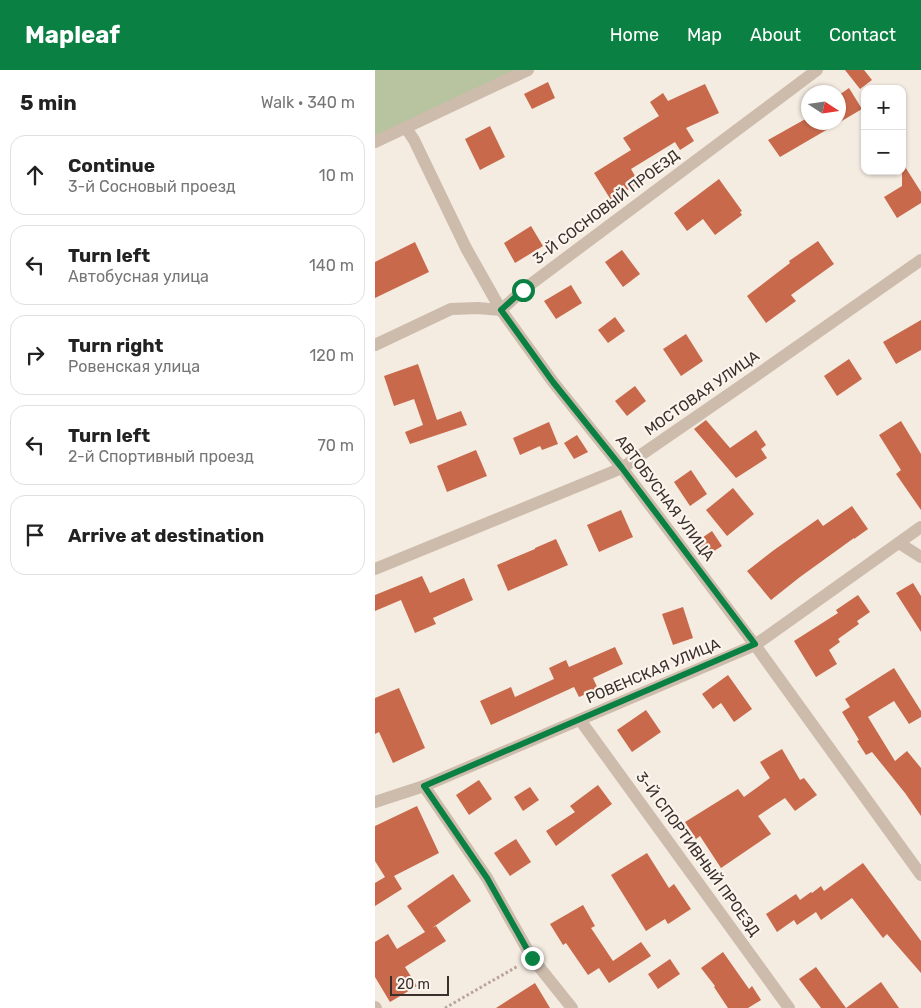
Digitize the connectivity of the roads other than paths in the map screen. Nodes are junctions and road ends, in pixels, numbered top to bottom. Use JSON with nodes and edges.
{"nodes":[{"id":1,"x":528,"y":70,"type":"edge"},
{"id":2,"x":817,"y":70,"type":"edge"},
{"id":3,"x":406,"y":128,"type":"junction"},
{"id":4,"x":375,"y":142,"type":"edge"},
{"id":5,"x":921,"y":260,"type":"edge"},
{"id":6,"x":501,"y":310,"type":"junction"},
{"id":7,"x":375,"y":345,"type":"edge"},
{"id":8,"x":622,"y":468,"type":"junction"},
{"id":9,"x":921,"y":527,"type":"edge"},
{"id":10,"x":899,"y":543,"type":"junction"},
{"id":11,"x":921,"y":557,"type":"edge"},
{"id":12,"x":375,"y":569,"type":"edge"},
{"id":13,"x":755,"y":644,"type":"junction"},
{"id":14,"x":580,"y":720,"type":"junction"},
{"id":15,"x":424,"y":786,"type":"junction"},
{"id":16,"x":375,"y":802,"type":"edge"},
{"id":17,"x":921,"y":875,"type":"edge"},
{"id":18,"x":572,"y":1008,"type":"edge"},
{"id":19,"x":789,"y":1008,"type":"edge"}],
"edges":[{"from":1,"to":3,"type":"street"},
{"from":2,"to":6,"type":"street","name":"3-Й СОСНОВЫЙ ПРОЕЗД"},
{"from":3,"to":4,"type":"street"},
{"from":3,"to":6,"type":"street","name":"АВТОБУСНАЯ УЛИЦА"},
{"from":5,"to":8,"type":"street","name":"МОСТОВАЯ УЛИЦА"},
{"from":6,"to":7,"type":"street"},
{"from":6,"to":8,"type":"street","name":"АВТОБУСНАЯ УЛИЦА"},
{"from":8,"to":12,"type":"street","name":"МОСТОВАЯ УЛИЦА"},
{"from":8,"to":13,"type":"street","name":"АВТОБУСНАЯ УЛИЦА"},
{"from":9,"to":10,"type":"street","name":"РОВЕНСКАЯ УЛИЦА"},
{"from":10,"to":11,"type":"street"},
{"from":10,"to":13,"type":"street","name":"РОВЕНСКАЯ УЛИЦА"},
{"from":13,"to":14,"type":"street","name":"РОВЕНСКАЯ УЛИЦА"},
{"from":13,"to":17,"type":"street","name":"АВТОБУСНАЯ УЛИЦА"},
{"from":14,"to":15,"type":"street","name":"РОВЕНСКАЯ УЛИЦА"},
{"from":14,"to":19,"type":"street","name":"3-Й СПОРТИВНЫЙ ПРОЕЗД"},
{"from":15,"to":16,"type":"street","name":"РОВЕНСКАЯ УЛИЦА"},
{"from":15,"to":18,"type":"street"}]}
